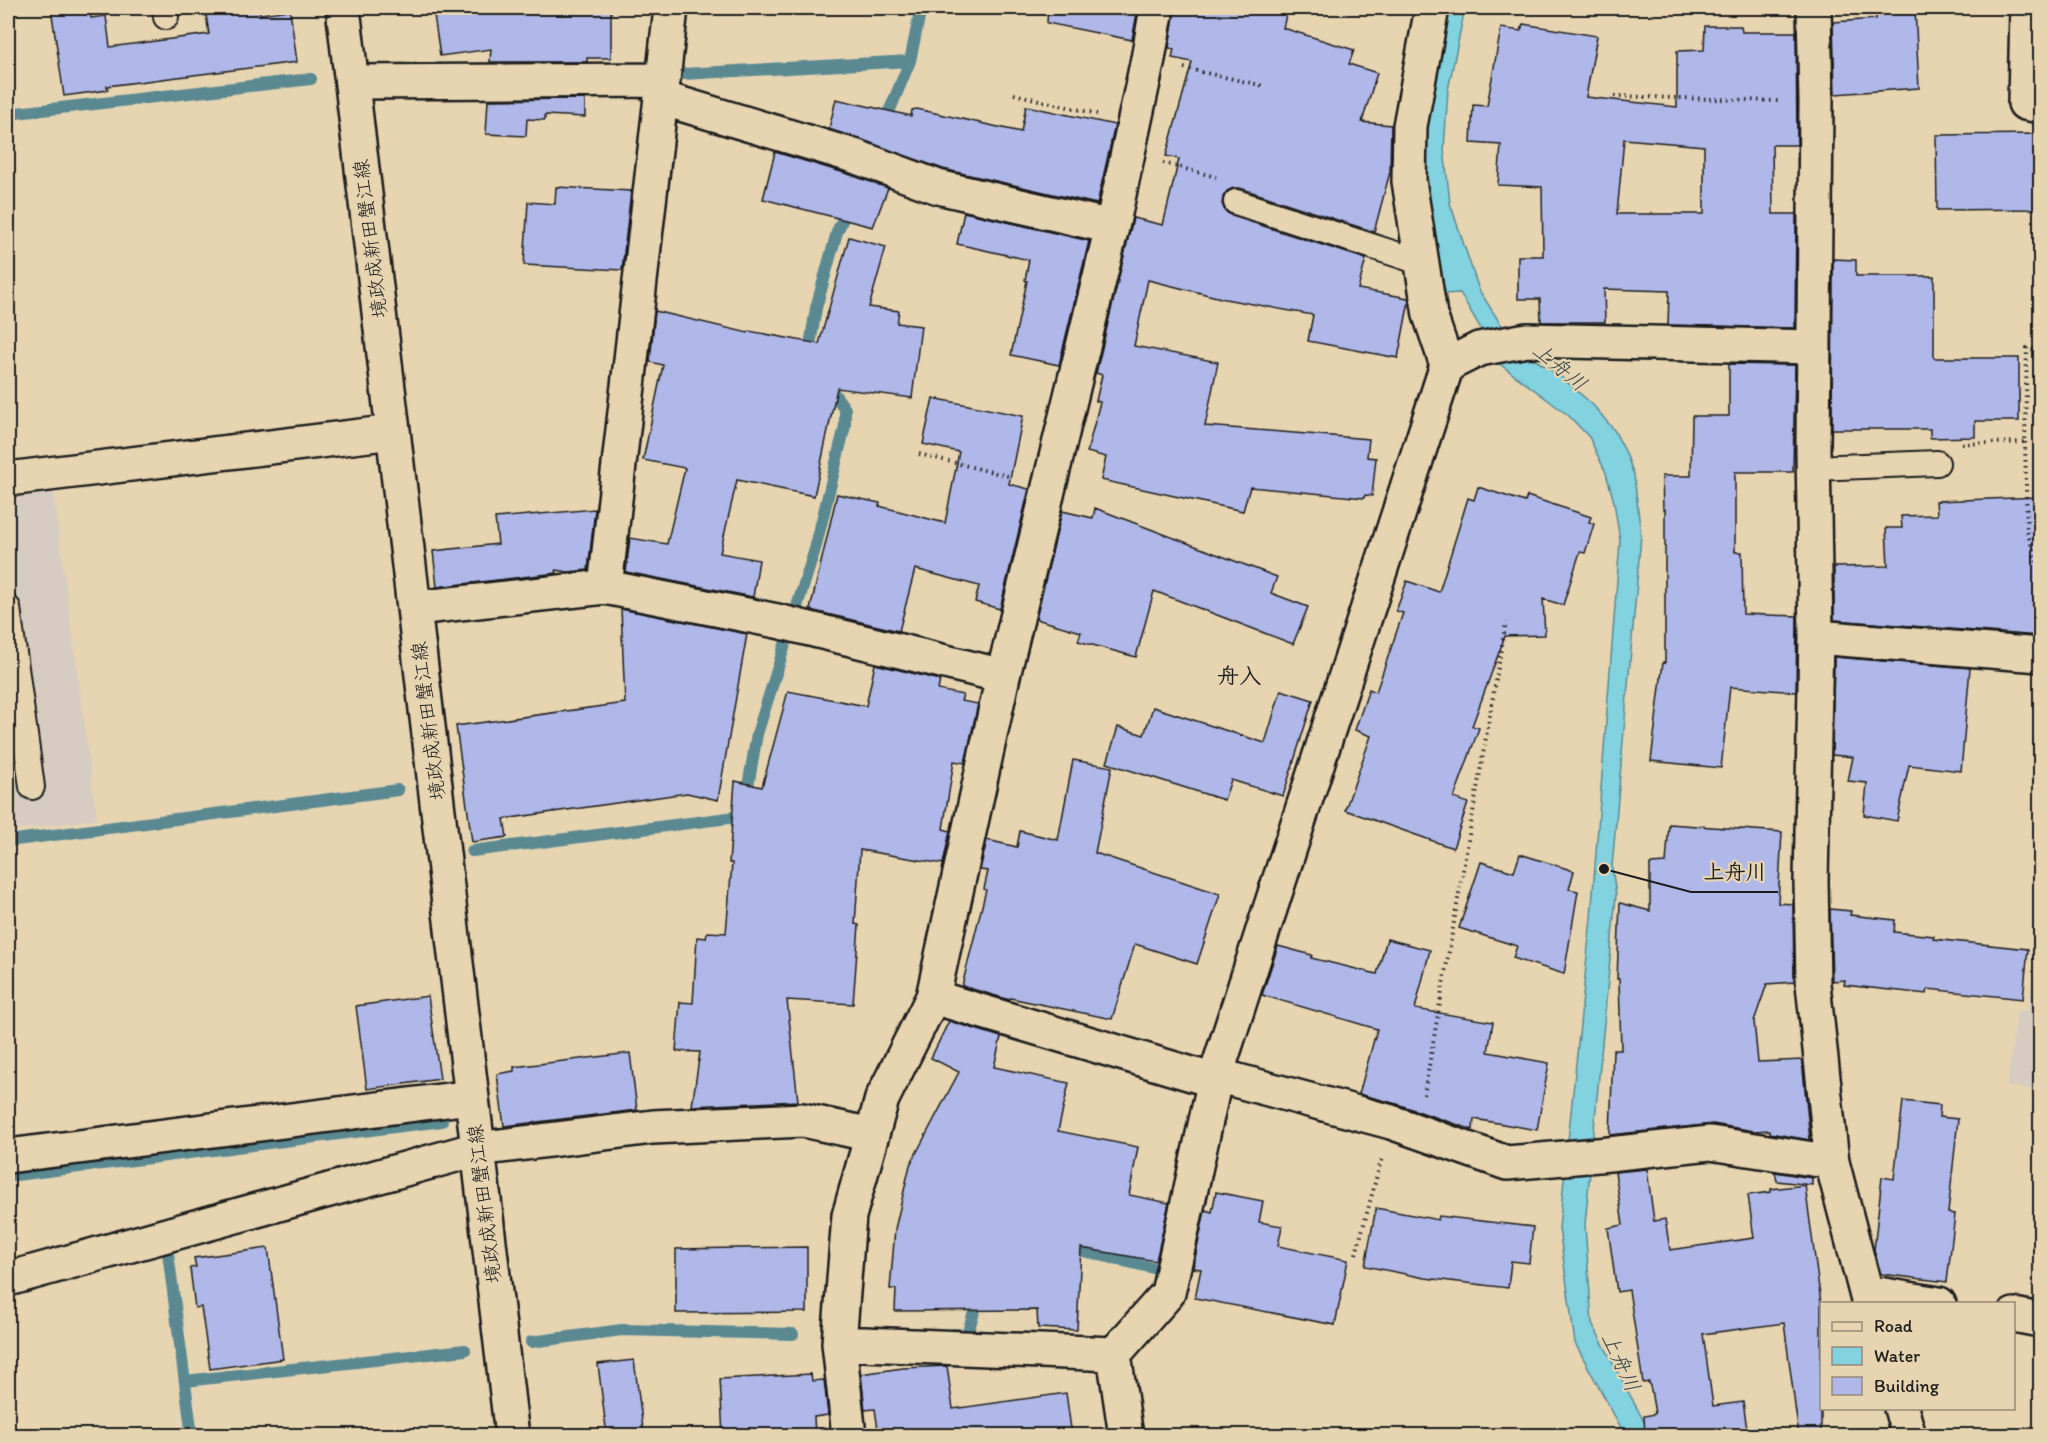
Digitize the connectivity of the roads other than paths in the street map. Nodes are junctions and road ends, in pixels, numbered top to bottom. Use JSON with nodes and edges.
{"nodes":[{"id":1,"x":343,"y":8,"type":"edge"},
{"id":2,"x":671,"y":8,"type":"edge"},
{"id":3,"x":1157,"y":8,"type":"edge"},
{"id":4,"x":1432,"y":8,"type":"edge"},
{"id":5,"x":1814,"y":8,"type":"edge"},
{"id":6,"x":2027,"y":8,"type":"edge"},
{"id":7,"x":352,"y":82,"type":"junction"},
{"id":8,"x":662,"y":89,"type":"junction"},
{"id":9,"x":2040,"y":106,"type":"edge"},
{"id":10,"x":1236,"y":202,"type":"dead end"},
{"id":11,"x":1112,"y":227,"type":"junction"},
{"id":12,"x":1423,"y":263,"type":"junction"},
{"id":13,"x":1814,"y":347,"type":"junction"},
{"id":14,"x":1447,"y":365,"type":"junction"},
{"id":15,"x":393,"y":432,"type":"junction"},
{"id":16,"x":1936,"y":463,"type":"dead end"},
{"id":17,"x":1814,"y":468,"type":"junction"},
{"id":18,"x":8,"y":479,"type":"edge"},
{"id":19,"x":605,"y":587,"type":"junction"},
{"id":20,"x":8,"y":608,"type":"edge"},
{"id":21,"x":415,"y":608,"type":"junction"},
{"id":22,"x":1816,"y":637,"type":"junction"},
{"id":23,"x":2040,"y":655,"type":"edge"},
{"id":24,"x":1003,"y":676,"type":"junction"},
{"id":25,"x":32,"y":787,"type":"dead end"},
{"id":26,"x":933,"y":997,"type":"junction"},
{"id":27,"x":1216,"y":1078,"type":"junction"},
{"id":28,"x":471,"y":1097,"type":"junction"},
{"id":29,"x":872,"y":1135,"type":"junction"},
{"id":30,"x":477,"y":1149,"type":"junction"},
{"id":31,"x":8,"y":1156,"type":"edge"},
{"id":32,"x":1832,"y":1162,"type":"junction"},
{"id":33,"x":8,"y":1279,"type":"edge"},
{"id":34,"x":1867,"y":1298,"type":"edge"},
{"id":35,"x":1915,"y":1302,"type":"edge"},
{"id":36,"x":2015,"y":1315,"type":"edge"},
{"id":37,"x":2040,"y":1320,"type":"edge"},
{"id":38,"x":839,"y":1343,"type":"junction"},
{"id":39,"x":1114,"y":1354,"type":"junction"},
{"id":40,"x":1902,"y":1410,"type":"edge"},
{"id":41,"x":512,"y":1436,"type":"edge"},
{"id":42,"x":849,"y":1436,"type":"edge"},
{"id":43,"x":1126,"y":1436,"type":"edge"},
{"id":44,"x":1909,"y":1436,"type":"edge"}],
"edges":[{"from":1,"to":7,"type":"street","name":"境政成新田蟹江線"},
{"from":2,"to":8,"type":"street"},
{"from":3,"to":11,"type":"street"},
{"from":4,"to":12,"type":"street"},
{"from":5,"to":13,"type":"street"},
{"from":6,"to":9,"type":"street"},
{"from":7,"to":8,"type":"street"},
{"from":7,"to":15,"type":"street","name":"境政成新田蟹江線"},
{"from":8,"to":11,"type":"street"},
{"from":8,"to":19,"type":"street"},
{"from":10,"to":12,"type":"lane"},
{"from":11,"to":24,"type":"street"},
{"from":12,"to":14,"type":"street"},
{"from":13,"to":14,"type":"street"},
{"from":13,"to":17,"type":"street"},
{"from":14,"to":27,"type":"street"},
{"from":15,"to":18,"type":"street"},
{"from":15,"to":21,"type":"street","name":"境政成新田蟹江線"},
{"from":16,"to":17,"type":"lane"},
{"from":17,"to":22,"type":"street"},
{"from":19,"to":21,"type":"street"},
{"from":19,"to":24,"type":"street"},
{"from":20,"to":25,"type":"lane"},
{"from":21,"to":28,"type":"street","name":"境政成新田蟹江線"},
{"from":22,"to":23,"type":"street"},
{"from":22,"to":32,"type":"street"},
{"from":24,"to":26,"type":"street"},
{"from":26,"to":27,"type":"street"},
{"from":26,"to":29,"type":"street"},
{"from":27,"to":32,"type":"street"},
{"from":27,"to":39,"type":"street"},
{"from":28,"to":30,"type":"street","name":"境政成新田蟹江線"},
{"from":28,"to":31,"type":"street"},
{"from":29,"to":30,"type":"street"},
{"from":29,"to":38,"type":"street"},
{"from":30,"to":33,"type":"street"},
{"from":30,"to":41,"type":"street","name":"境政成新田蟹江線"},
{"from":32,"to":34,"type":"street"},
{"from":34,"to":35,"type":"street"},
{"from":36,"to":37,"type":"street"},
{"from":38,"to":39,"type":"street"},
{"from":38,"to":42,"type":"street"},
{"from":39,"to":43,"type":"street"},
{"from":40,"to":44,"type":"street"}]}
